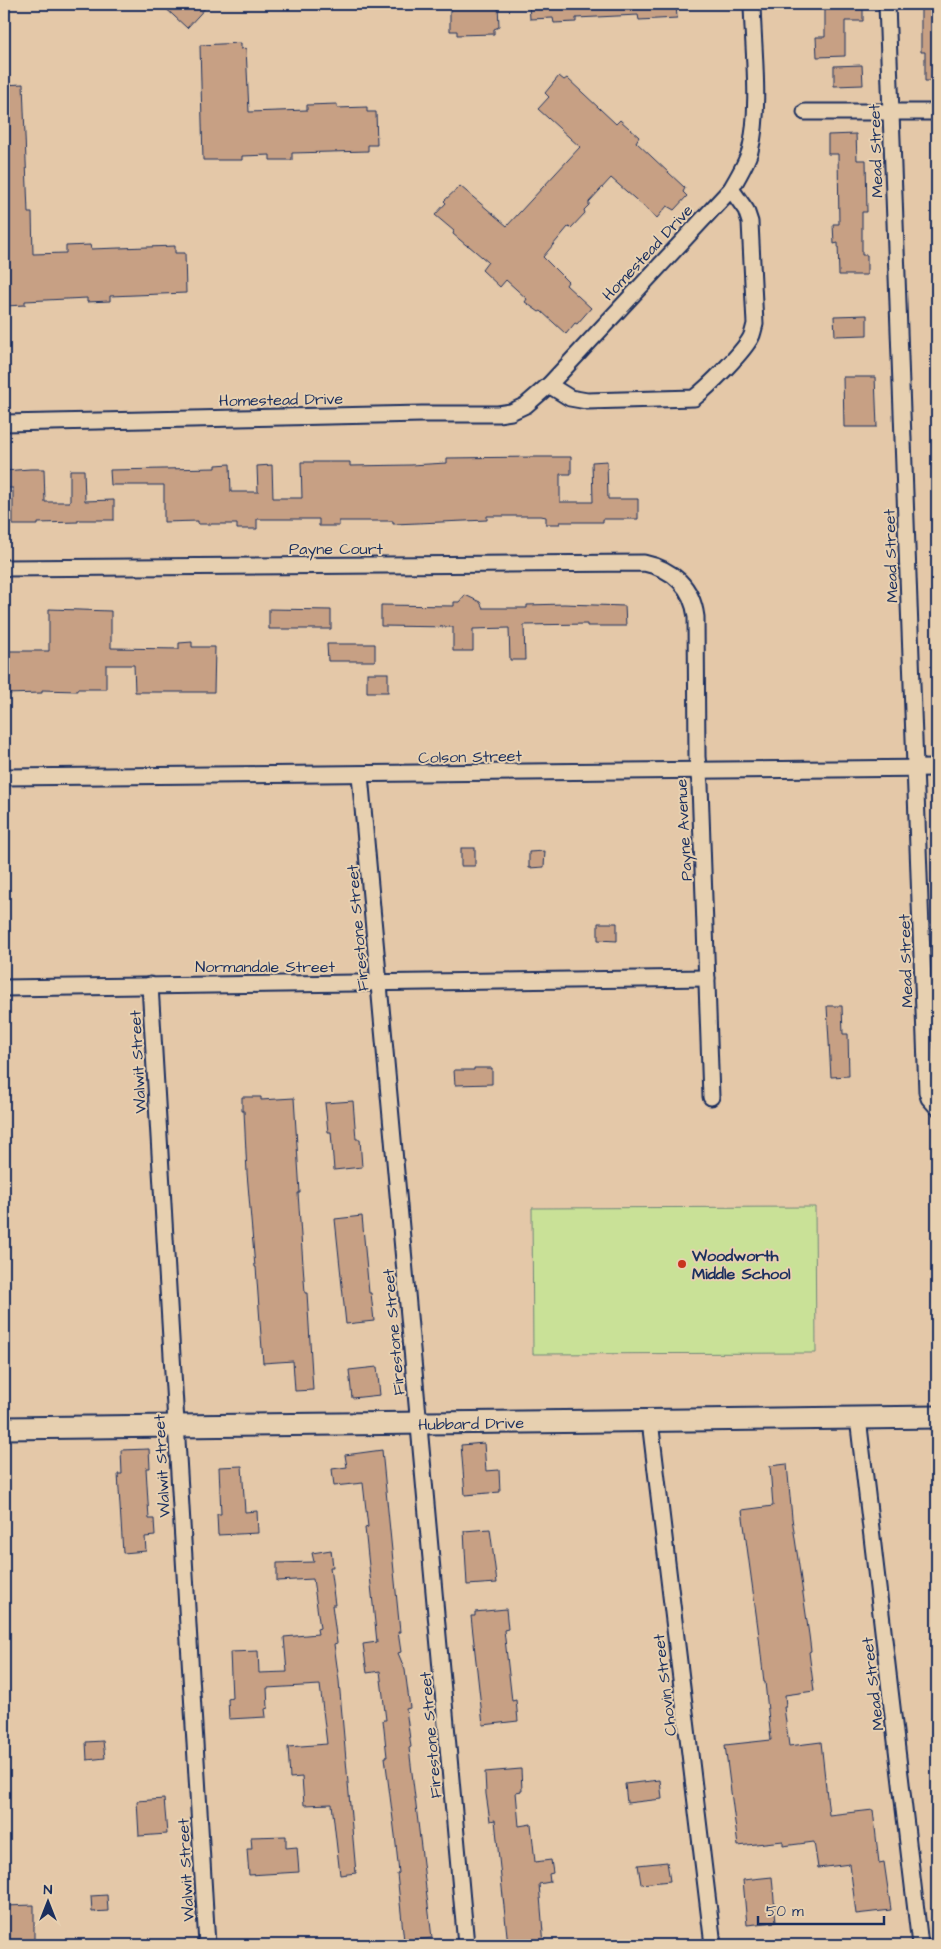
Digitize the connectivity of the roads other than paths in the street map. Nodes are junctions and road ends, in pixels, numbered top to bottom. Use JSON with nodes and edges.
{"nodes":[{"id":1,"x":752,"y":4,"type":"edge"},
{"id":2,"x":887,"y":4,"type":"edge"},
{"id":3,"x":805,"y":112,"type":"dead end"},
{"id":4,"x":891,"y":112,"type":"junction"},
{"id":5,"x":937,"y":112,"type":"edge"},
{"id":6,"x":731,"y":189,"type":"junction"},
{"id":7,"x":549,"y":385,"type":"junction"},
{"id":8,"x":4,"y":423,"type":"edge"},
{"id":9,"x":4,"y":568,"type":"edge"},
{"id":10,"x":668,"y":571,"type":"joint"},
{"id":11,"x":916,"y":768,"type":"junction"},
{"id":12,"x":937,"y":768,"type":"edge"},
{"id":13,"x":698,"y":771,"type":"junction"},
{"id":14,"x":360,"y":774,"type":"junction"},
{"id":15,"x":4,"y":777,"type":"edge"},
{"id":16,"x":707,"y":978,"type":"junction"},
{"id":17,"x":379,"y":983,"type":"junction"},
{"id":18,"x":150,"y":985,"type":"junction"},
{"id":19,"x":4,"y":988,"type":"edge"},
{"id":20,"x":711,"y":1097,"type":"dead end"},
{"id":21,"x":936,"y":1106,"type":"edge"},
{"id":22,"x":937,"y":1417,"type":"edge"},
{"id":23,"x":858,"y":1418,"type":"junction"},
{"id":24,"x":650,"y":1421,"type":"junction"},
{"id":25,"x":419,"y":1424,"type":"junction"},
{"id":26,"x":177,"y":1427,"type":"junction"},
{"id":27,"x":4,"y":1428,"type":"edge"},
{"id":28,"x":207,"y":1945,"type":"edge"},
{"id":29,"x":466,"y":1945,"type":"edge"},
{"id":30,"x":713,"y":1945,"type":"edge"},
{"id":31,"x":920,"y":1945,"type":"edge"}],
"edges":[{"from":1,"to":6,"type":"street","name":"Homestead Drive"},
{"from":2,"to":4,"type":"street","name":"Mead Street"},
{"from":3,"to":4,"type":"street"},
{"from":4,"to":5,"type":"street"},
{"from":4,"to":11,"type":"street","name":"Mead Street"},
{"from":6,"to":7,"type":"street","name":"Homestead Drive"},
{"from":6,"to":7,"type":"street"},
{"from":7,"to":8,"type":"street","name":"Homestead Drive"},
{"from":9,"to":10,"type":"street","name":"Payne Court"},
{"from":10,"to":13,"type":"street","name":"Payne Avenue"},
{"from":11,"to":12,"type":"street","name":"Colson Street"},
{"from":11,"to":13,"type":"street","name":"Colson Street"},
{"from":11,"to":21,"type":"street","name":"Mead Street"},
{"from":13,"to":14,"type":"street","name":"Colson Street"},
{"from":13,"to":16,"type":"street","name":"Payne Avenue"},
{"from":14,"to":15,"type":"street","name":"Colson Street"},
{"from":14,"to":17,"type":"street","name":"Firestone Street"},
{"from":16,"to":17,"type":"street","name":"Normandale Street"},
{"from":16,"to":20,"type":"street","name":"Payne Avenue"},
{"from":17,"to":18,"type":"street","name":"Normandale Street"},
{"from":17,"to":25,"type":"street","name":"Firestone Street"},
{"from":18,"to":19,"type":"street","name":"Normandale Street"},
{"from":18,"to":26,"type":"street","name":"Walwit Street"},
{"from":22,"to":23,"type":"street","name":"Hubbard Drive"},
{"from":23,"to":24,"type":"street","name":"Hubbard Drive"},
{"from":23,"to":31,"type":"street","name":"Mead Street"},
{"from":24,"to":25,"type":"street","name":"Hubbard Drive"},
{"from":24,"to":30,"type":"street","name":"Chovin Street"},
{"from":25,"to":26,"type":"street","name":"Hubbard Drive"},
{"from":25,"to":29,"type":"street","name":"Firestone Street"},
{"from":26,"to":27,"type":"street","name":"Hubbard Drive"},
{"from":26,"to":28,"type":"street","name":"Walwit Street"}]}
